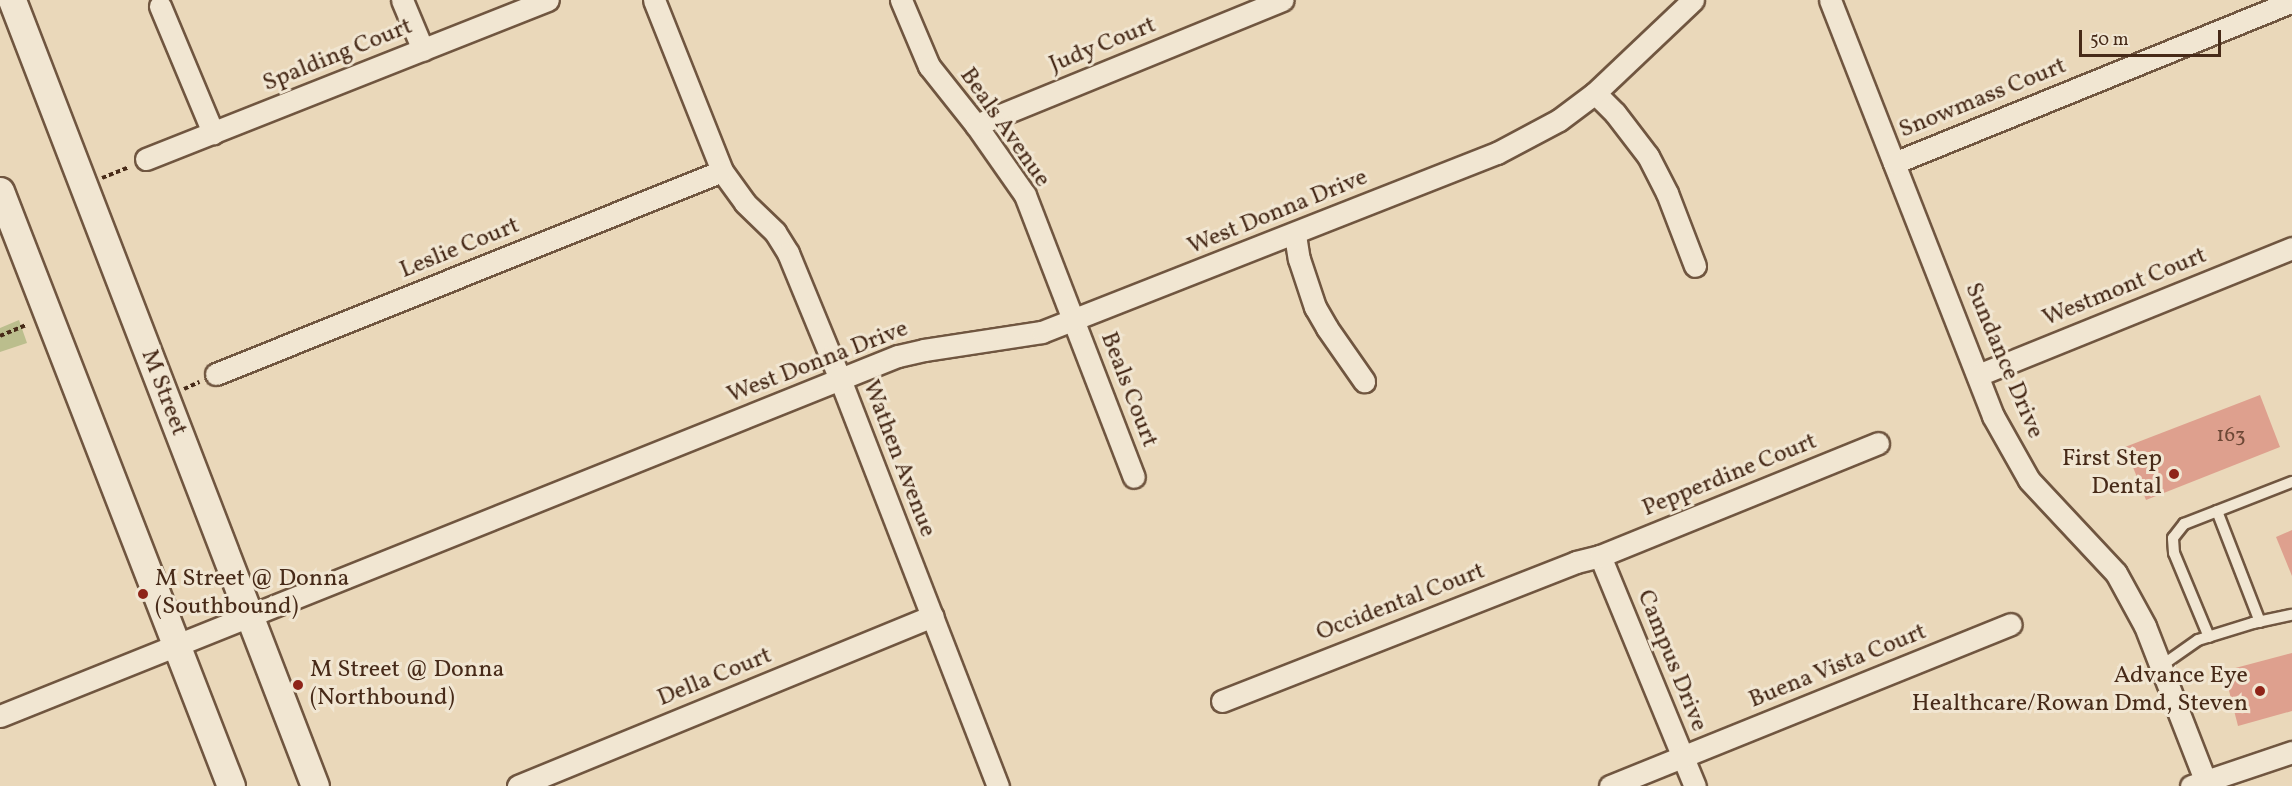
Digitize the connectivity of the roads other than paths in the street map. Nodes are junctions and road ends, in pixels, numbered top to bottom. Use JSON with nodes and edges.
{"nodes":[{"id":1,"x":12,"y":0,"type":"edge"},
{"id":2,"x":402,"y":0,"type":"edge"},
{"id":3,"x":548,"y":0,"type":"edge"},
{"id":4,"x":654,"y":0,"type":"edge"},
{"id":5,"x":901,"y":0,"type":"edge"},
{"id":6,"x":1283,"y":0,"type":"edge"},
{"id":7,"x":1692,"y":0,"type":"edge"},
{"id":8,"x":1830,"y":0,"type":"edge"},
{"id":9,"x":2292,"y":2,"type":"edge"},
{"id":10,"x":160,"y":6,"type":"dead end"},
{"id":11,"x":423,"y":50,"type":"junction"},
{"id":12,"x":1595,"y":93,"type":"junction"},
{"id":13,"x":976,"y":125,"type":"junction"},
{"id":14,"x":213,"y":133,"type":"junction"},
{"id":15,"x":146,"y":159,"type":"road end"},
{"id":16,"x":1894,"y":163,"type":"junction"},
{"id":17,"x":722,"y":171,"type":"junction"},
{"id":18,"x":0,"y":191,"type":"edge"},
{"id":19,"x":1295,"y":235,"type":"junction"},
{"id":20,"x":2292,"y":248,"type":"edge"},
{"id":21,"x":1695,"y":266,"type":"dead end"},
{"id":22,"x":1074,"y":321,"type":"junction"},
{"id":23,"x":216,"y":375,"type":"dead end"},
{"id":24,"x":1978,"y":375,"type":"junction"},
{"id":25,"x":840,"y":379,"type":"junction"},
{"id":26,"x":1364,"y":381,"type":"dead end"},
{"id":27,"x":1878,"y":443,"type":"dead end"},
{"id":28,"x":1134,"y":477,"type":"dead end"},
{"id":29,"x":2292,"y":482,"type":"edge"},
{"id":30,"x":2217,"y":511,"type":"junction"},
{"id":31,"x":1600,"y":556,"type":"junction"},
{"id":32,"x":932,"y":615,"type":"junction"},
{"id":33,"x":2292,"y":615,"type":"edge"},
{"id":34,"x":249,"y":616,"type":"junction"},
{"id":35,"x":2260,"y":622,"type":"junction"},
{"id":36,"x":2011,"y":624,"type":"dead end"},
{"id":37,"x":2209,"y":637,"type":"junction"},
{"id":38,"x":177,"y":645,"type":"junction"},
{"id":39,"x":2161,"y":666,"type":"junction"},
{"id":40,"x":1222,"y":701,"type":"dead end"},
{"id":41,"x":0,"y":716,"type":"edge"},
{"id":42,"x":2292,"y":752,"type":"edge"},
{"id":43,"x":1683,"y":757,"type":"junction"},
{"id":44,"x":2198,"y":783,"type":"edge"},
{"id":45,"x":231,"y":786,"type":"edge"},
{"id":46,"x":315,"y":786,"type":"edge"},
{"id":47,"x":518,"y":786,"type":"edge"},
{"id":48,"x":998,"y":786,"type":"edge"},
{"id":49,"x":1610,"y":786,"type":"edge"},
{"id":50,"x":1695,"y":786,"type":"edge"}],
"edges":[{"from":1,"to":34,"type":"street","name":"M Street"},
{"from":2,"to":11,"type":"street"},
{"from":3,"to":11,"type":"street","name":"Spalding Court"},
{"from":4,"to":17,"type":"street","name":"Wathen Avenue"},
{"from":5,"to":13,"type":"street","name":"Beals Avenue"},
{"from":6,"to":13,"type":"street","name":"Judy Court"},
{"from":7,"to":12,"type":"street","name":"West Donna Drive"},
{"from":8,"to":16,"type":"street","name":"Sundance Drive"},
{"from":9,"to":16,"type":"street","name":"Snowmass Court"},
{"from":10,"to":14,"type":"street"},
{"from":11,"to":14,"type":"street","name":"Spalding Court"},
{"from":12,"to":19,"type":"street","name":"West Donna Drive"},
{"from":12,"to":21,"type":"street"},
{"from":13,"to":22,"type":"street","name":"Beals Avenue"},
{"from":14,"to":15,"type":"street","name":"Spalding Court"},
{"from":16,"to":24,"type":"street","name":"Sundance Drive"},
{"from":17,"to":23,"type":"street","name":"Leslie Court"},
{"from":17,"to":25,"type":"street","name":"Wathen Avenue"},
{"from":18,"to":38,"type":"street"},
{"from":19,"to":22,"type":"street","name":"West Donna Drive"},
{"from":19,"to":26,"type":"street"},
{"from":20,"to":24,"type":"street","name":"Westmont Court"},
{"from":22,"to":25,"type":"street","name":"West Donna Drive"},
{"from":22,"to":28,"type":"street","name":"Beals Court"},
{"from":24,"to":39,"type":"street","name":"Sundance Drive"},
{"from":25,"to":32,"type":"street","name":"Wathen Avenue"},
{"from":25,"to":34,"type":"street","name":"West Donna Drive"},
{"from":27,"to":31,"type":"street","name":"Pepperdine Court"},
{"from":29,"to":30,"type":"lane"},
{"from":30,"to":35,"type":"lane"},
{"from":30,"to":37,"type":"lane"},
{"from":31,"to":40,"type":"street","name":"Occidental Court"},
{"from":31,"to":43,"type":"street","name":"Campus Drive"},
{"from":32,"to":47,"type":"street","name":"Della Court"},
{"from":32,"to":48,"type":"street","name":"Wathen Avenue"},
{"from":33,"to":35,"type":"lane"},
{"from":34,"to":38,"type":"street","name":"West Donna Drive"},
{"from":34,"to":46,"type":"street","name":"M Street"},
{"from":35,"to":37,"type":"lane"},
{"from":36,"to":43,"type":"street","name":"Buena Vista Court"},
{"from":37,"to":39,"type":"lane"},
{"from":38,"to":41,"type":"street","name":"West Donna Drive"},
{"from":38,"to":45,"type":"street"},
{"from":39,"to":44,"type":"street","name":"Sundance Drive"},
{"from":42,"to":44,"type":"street"},
{"from":43,"to":49,"type":"street","name":"Buena Vista Court"},
{"from":43,"to":50,"type":"street","name":"Campus Drive"}]}
